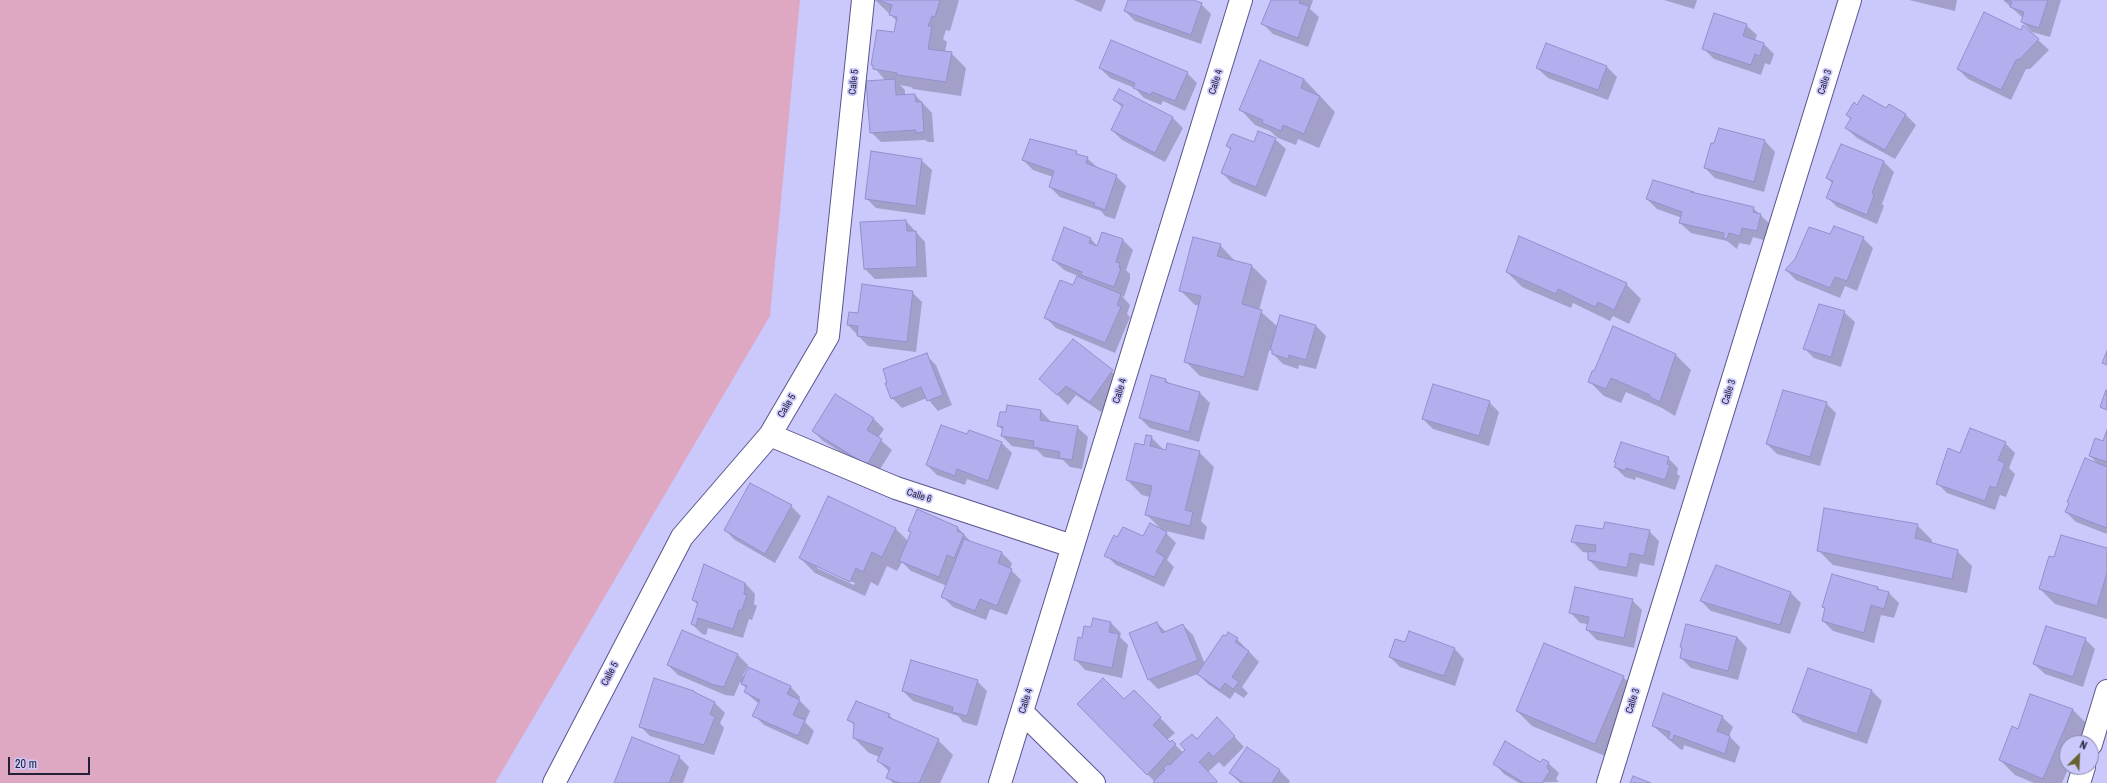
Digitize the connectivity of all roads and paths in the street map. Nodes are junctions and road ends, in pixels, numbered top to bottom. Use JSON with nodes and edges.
{"nodes":[{"id":1,"x":862,"y":0,"type":"edge"},
{"id":2,"x":1241,"y":0,"type":"edge"},
{"id":3,"x":1850,"y":0,"type":"edge"},
{"id":4,"x":770,"y":434,"type":"junction"},
{"id":5,"x":1072,"y":546,"type":"junction"},
{"id":6,"x":2107,"y":691,"type":"edge"},
{"id":7,"x":1022,"y":713,"type":"junction"},
{"id":8,"x":2094,"y":735,"type":"edge"},
{"id":9,"x":554,"y":783,"type":"edge"},
{"id":10,"x":1000,"y":783,"type":"edge"},
{"id":11,"x":1094,"y":783,"type":"edge"},
{"id":12,"x":1608,"y":783,"type":"edge"}],
"edges":[{"from":1,"to":4,"type":"street","name":"Calle 5"},
{"from":2,"to":5,"type":"street","name":"Calle 4"},
{"from":3,"to":12,"type":"street","name":"Calle 3"},
{"from":4,"to":5,"type":"street","name":"Calle 6"},
{"from":4,"to":9,"type":"street","name":"Calle 5"},
{"from":5,"to":7,"type":"street","name":"Calle 4"},
{"from":6,"to":8,"type":"street"},
{"from":7,"to":10,"type":"street","name":"Calle 4"},
{"from":7,"to":11,"type":"street"}]}
